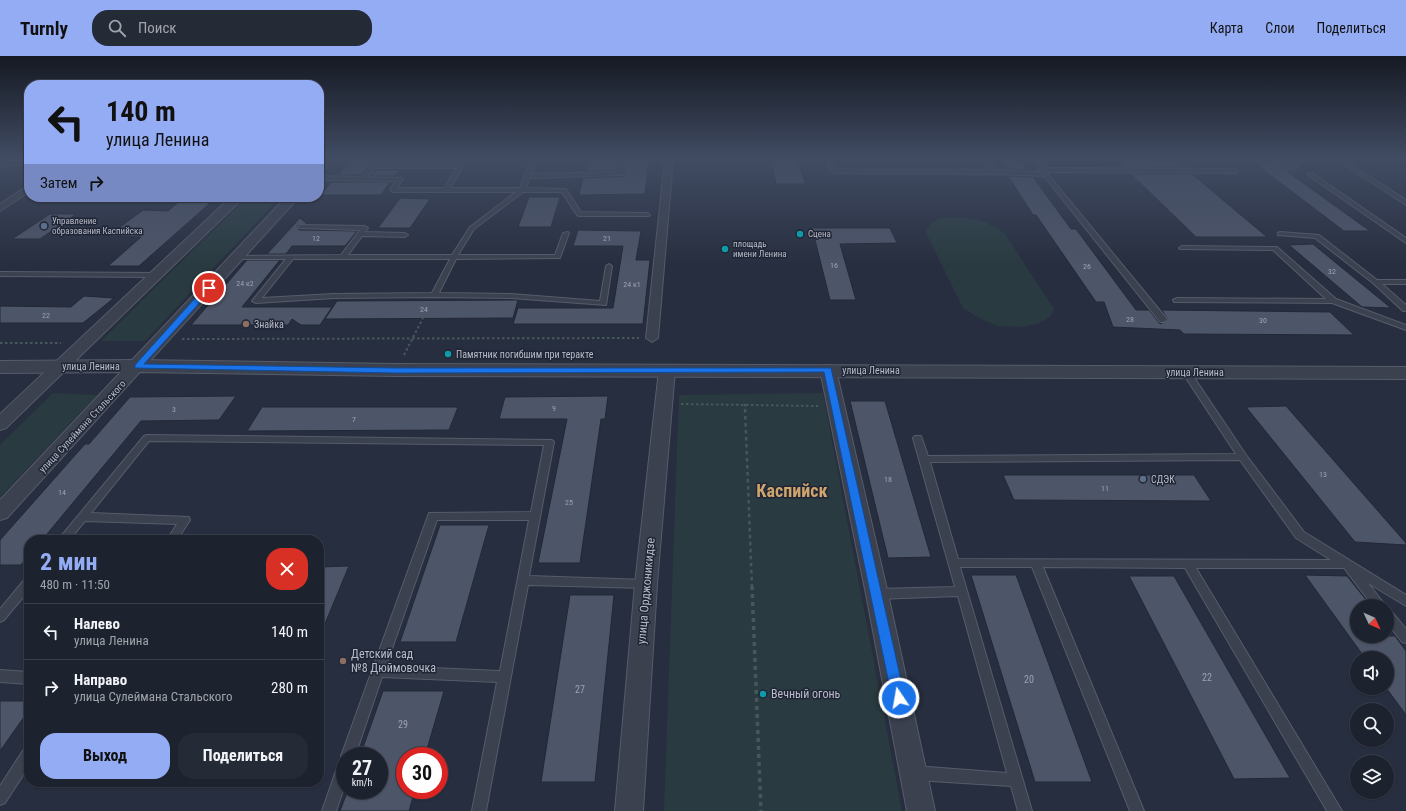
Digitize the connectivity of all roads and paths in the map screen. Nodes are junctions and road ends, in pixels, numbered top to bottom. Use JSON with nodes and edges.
{"nodes":[{"id":1,"x":20,"y":194,"type":"edge"},
{"id":2,"x":516,"y":194,"type":"edge"},
{"id":3,"x":567,"y":194,"type":"edge"},
{"id":4,"x":666,"y":194,"type":"edge"},
{"id":5,"x":1062,"y":194,"type":"edge"},
{"id":6,"x":1340,"y":194,"type":"edge"},
{"id":7,"x":1393,"y":194,"type":"edge"},
{"id":8,"x":233,"y":202,"type":"edge"},
{"id":9,"x":288,"y":202,"type":"edge"},
{"id":10,"x":1406,"y":203,"type":"edge"},
{"id":11,"x":0,"y":208,"type":"edge"},
{"id":12,"x":647,"y":215,"type":"dead end"},
{"id":13,"x":301,"y":228,"type":"dead end"},
{"id":14,"x":566,"y":233,"type":"dead end"},
{"id":15,"x":361,"y":234,"type":"junction"},
{"id":16,"x":1280,"y":234,"type":"dead end"},
{"id":17,"x":405,"y":235,"type":"dead end"},
{"id":18,"x":1405,"y":239,"type":"edge"},
{"id":19,"x":1182,"y":248,"type":"dead end"},
{"id":20,"x":455,"y":255,"type":"junction"},
{"id":21,"x":344,"y":256,"type":"junction"},
{"id":22,"x":238,"y":257,"type":"junction"},
{"id":23,"x":292,"y":257,"type":"junction"},
{"id":24,"x":609,"y":266,"type":"dead end"},
{"id":25,"x":0,"y":274,"type":"edge"},
{"id":26,"x":157,"y":275,"type":"junction"},
{"id":27,"x":1375,"y":282,"type":"junction"},
{"id":28,"x":1406,"y":282,"type":"edge"},
{"id":29,"x":434,"y":296,"type":"junction"},
{"id":30,"x":1177,"y":300,"type":"dead end"},
{"id":31,"x":1333,"y":301,"type":"junction"},
{"id":32,"x":1406,"y":309,"type":"edge"},
{"id":33,"x":423,"y":318,"type":"dead end"},
{"id":34,"x":1163,"y":320,"type":"dead end"},
{"id":35,"x":1406,"y":328,"type":"edge"},
{"id":36,"x":652,"y":338,"type":"joint"},
{"id":37,"x":413,"y":339,"type":"junction"},
{"id":38,"x":161,"y":340,"type":"junction"},
{"id":39,"x":0,"y":343,"type":"edge"},
{"id":40,"x":84,"y":343,"type":"junction"},
{"id":41,"x":0,"y":366,"type":"edge"},
{"id":42,"x":60,"y":366,"type":"junction"},
{"id":43,"x":138,"y":366,"type":"junction"},
{"id":44,"x":395,"y":370,"type":"junction"},
{"id":45,"x":667,"y":370,"type":"junction"},
{"id":46,"x":828,"y":370,"type":"junction"},
{"id":47,"x":1186,"y":372,"type":"junction"},
{"id":48,"x":1406,"y":373,"type":"edge"},
{"id":49,"x":665,"y":404,"type":"junction"},
{"id":50,"x":745,"y":404,"type":"junction"},
{"id":51,"x":837,"y":406,"type":"junction"},
{"id":52,"x":0,"y":424,"type":"edge"},
{"id":53,"x":918,"y":438,"type":"dead end"},
{"id":54,"x":1243,"y":457,"type":"junction"},
{"id":55,"x":924,"y":458,"type":"junction"},
{"id":56,"x":0,"y":513,"type":"edge"},
{"id":57,"x":534,"y":516,"type":"junction"},
{"id":58,"x":82,"y":517,"type":"junction"},
{"id":59,"x":67,"y":535,"type":"edge"},
{"id":60,"x":175,"y":535,"type":"edge"},
{"id":61,"x":954,"y":563,"type":"junction"},
{"id":62,"x":1036,"y":564,"type":"junction"},
{"id":63,"x":1188,"y":564,"type":"junction"},
{"id":64,"x":1347,"y":564,"type":"junction"},
{"id":65,"x":523,"y":580,"type":"junction"},
{"id":66,"x":646,"y":584,"type":"junction"},
{"id":67,"x":24,"y":588,"type":"edge"},
{"id":68,"x":962,"y":591,"type":"junction"},
{"id":69,"x":877,"y":594,"type":"junction"},
{"id":70,"x":1374,"y":599,"type":"edge"},
{"id":71,"x":1406,"y":601,"type":"edge"},
{"id":72,"x":0,"y":617,"type":"edge"},
{"id":73,"x":1394,"y":623,"type":"edge"},
{"id":74,"x":1406,"y":638,"type":"edge"},
{"id":75,"x":378,"y":671,"type":"junction"},
{"id":76,"x":0,"y":676,"type":"edge"},
{"id":77,"x":504,"y":677,"type":"junction"},
{"id":78,"x":24,"y":678,"type":"edge"},
{"id":79,"x":351,"y":747,"type":"edge"},
{"id":80,"x":24,"y":762,"type":"edge"},
{"id":81,"x":914,"y":772,"type":"junction"},
{"id":82,"x":1016,"y":780,"type":"junction"},
{"id":83,"x":336,"y":791,"type":"edge"},
{"id":84,"x":0,"y":798,"type":"edge"},
{"id":85,"x":329,"y":811,"type":"edge"},
{"id":86,"x":479,"y":811,"type":"edge"},
{"id":87,"x":629,"y":811,"type":"edge"},
{"id":88,"x":761,"y":811,"type":"edge"},
{"id":89,"x":921,"y":811,"type":"edge"},
{"id":90,"x":1025,"y":811,"type":"edge"},
{"id":91,"x":1136,"y":811,"type":"edge"},
{"id":92,"x":1335,"y":811,"type":"edge"}],
"edges":[{"from":1,"to":11,"type":"street"},
{"from":2,"to":20,"type":"lane"},
{"from":3,"to":12,"type":"lane"},
{"from":4,"to":36,"type":"street"},
{"from":5,"to":34,"type":"lane"},
{"from":6,"to":18,"type":"lane"},
{"from":7,"to":10,"type":"lane"},
{"from":8,"to":26,"type":"street"},
{"from":9,"to":22,"type":"street","name":"улица Сулеймана Стальского"},
{"from":13,"to":15,"type":"lane"},
{"from":14,"to":20,"type":"lane"},
{"from":15,"to":17,"type":"lane"},
{"from":15,"to":21,"type":"lane"},
{"from":16,"to":27,"type":"lane"},
{"from":19,"to":31,"type":"lane"},
{"from":20,"to":21,"type":"lane"},
{"from":20,"to":29,"type":"lane"},
{"from":21,"to":23,"type":"lane"},
{"from":22,"to":23,"type":"lane"},
{"from":22,"to":38,"type":"street","name":"улица Сулеймана Стальского"},
{"from":23,"to":29,"type":"lane"},
{"from":24,"to":29,"type":"lane"},
{"from":25,"to":26,"type":"lane"},
{"from":26,"to":40,"type":"street"},
{"from":27,"to":28,"type":"lane"},
{"from":27,"to":32,"type":"lane"},
{"from":30,"to":31,"type":"lane"},
{"from":31,"to":35,"type":"lane"},
{"from":33,"to":37,"type":"path"},
{"from":36,"to":37,"type":"path"},
{"from":37,"to":38,"type":"path"},
{"from":37,"to":44,"type":"path"},
{"from":38,"to":43,"type":"street","name":"улица Сулеймана Стальского"},
{"from":39,"to":40,"type":"path"},
{"from":40,"to":42,"type":"street"},
{"from":41,"to":42,"type":"street","name":"улица Ленина"},
{"from":42,"to":43,"type":"street","name":"улица Ленина"},
{"from":42,"to":52,"type":"street"},
{"from":43,"to":44,"type":"street","name":"улица Ленина"},
{"from":43,"to":56,"type":"street","name":"улица Сулеймана Стальского"},
{"from":44,"to":45,"type":"street","name":"улица Ленина"},
{"from":45,"to":46,"type":"street","name":"улица Ленина"},
{"from":45,"to":49,"type":"street","name":"улица Орджоникидзе"},
{"from":46,"to":47,"type":"street","name":"улица Ленина"},
{"from":46,"to":51,"type":"street"},
{"from":47,"to":48,"type":"street","name":"улица Ленина"},
{"from":47,"to":54,"type":"lane"},
{"from":49,"to":50,"type":"path"},
{"from":49,"to":66,"type":"street","name":"улица Орджоникидзе"},
{"from":50,"to":51,"type":"path"},
{"from":50,"to":88,"type":"path"},
{"from":51,"to":69,"type":"street"},
{"from":53,"to":55,"type":"lane"},
{"from":54,"to":55,"type":"lane"},
{"from":54,"to":64,"type":"lane"},
{"from":55,"to":61,"type":"lane"},
{"from":57,"to":58,"type":"lane"},
{"from":57,"to":65,"type":"lane"},
{"from":57,"to":75,"type":"lane"},
{"from":58,"to":59,"type":"lane"},
{"from":58,"to":60,"type":"lane"},
{"from":61,"to":62,"type":"lane"},
{"from":61,"to":68,"type":"lane"},
{"from":62,"to":63,"type":"lane"},
{"from":62,"to":91,"type":"lane"},
{"from":63,"to":64,"type":"lane"},
{"from":63,"to":92,"type":"lane"},
{"from":64,"to":70,"type":"lane"},
{"from":64,"to":71,"type":"lane"},
{"from":65,"to":66,"type":"lane"},
{"from":65,"to":77,"type":"lane"},
{"from":66,"to":87,"type":"street","name":"улица Орджоникидзе"},
{"from":67,"to":72,"type":"lane"},
{"from":68,"to":69,"type":"lane"},
{"from":68,"to":82,"type":"lane"},
{"from":69,"to":81,"type":"street"},
{"from":73,"to":74,"type":"lane"},
{"from":75,"to":77,"type":"lane"},
{"from":75,"to":79,"type":"lane"},
{"from":76,"to":78,"type":"lane"},
{"from":77,"to":86,"type":"lane"},
{"from":80,"to":84,"type":"lane"},
{"from":81,"to":82,"type":"lane"},
{"from":81,"to":89,"type":"street"},
{"from":82,"to":90,"type":"lane"},
{"from":83,"to":85,"type":"lane"}]}
